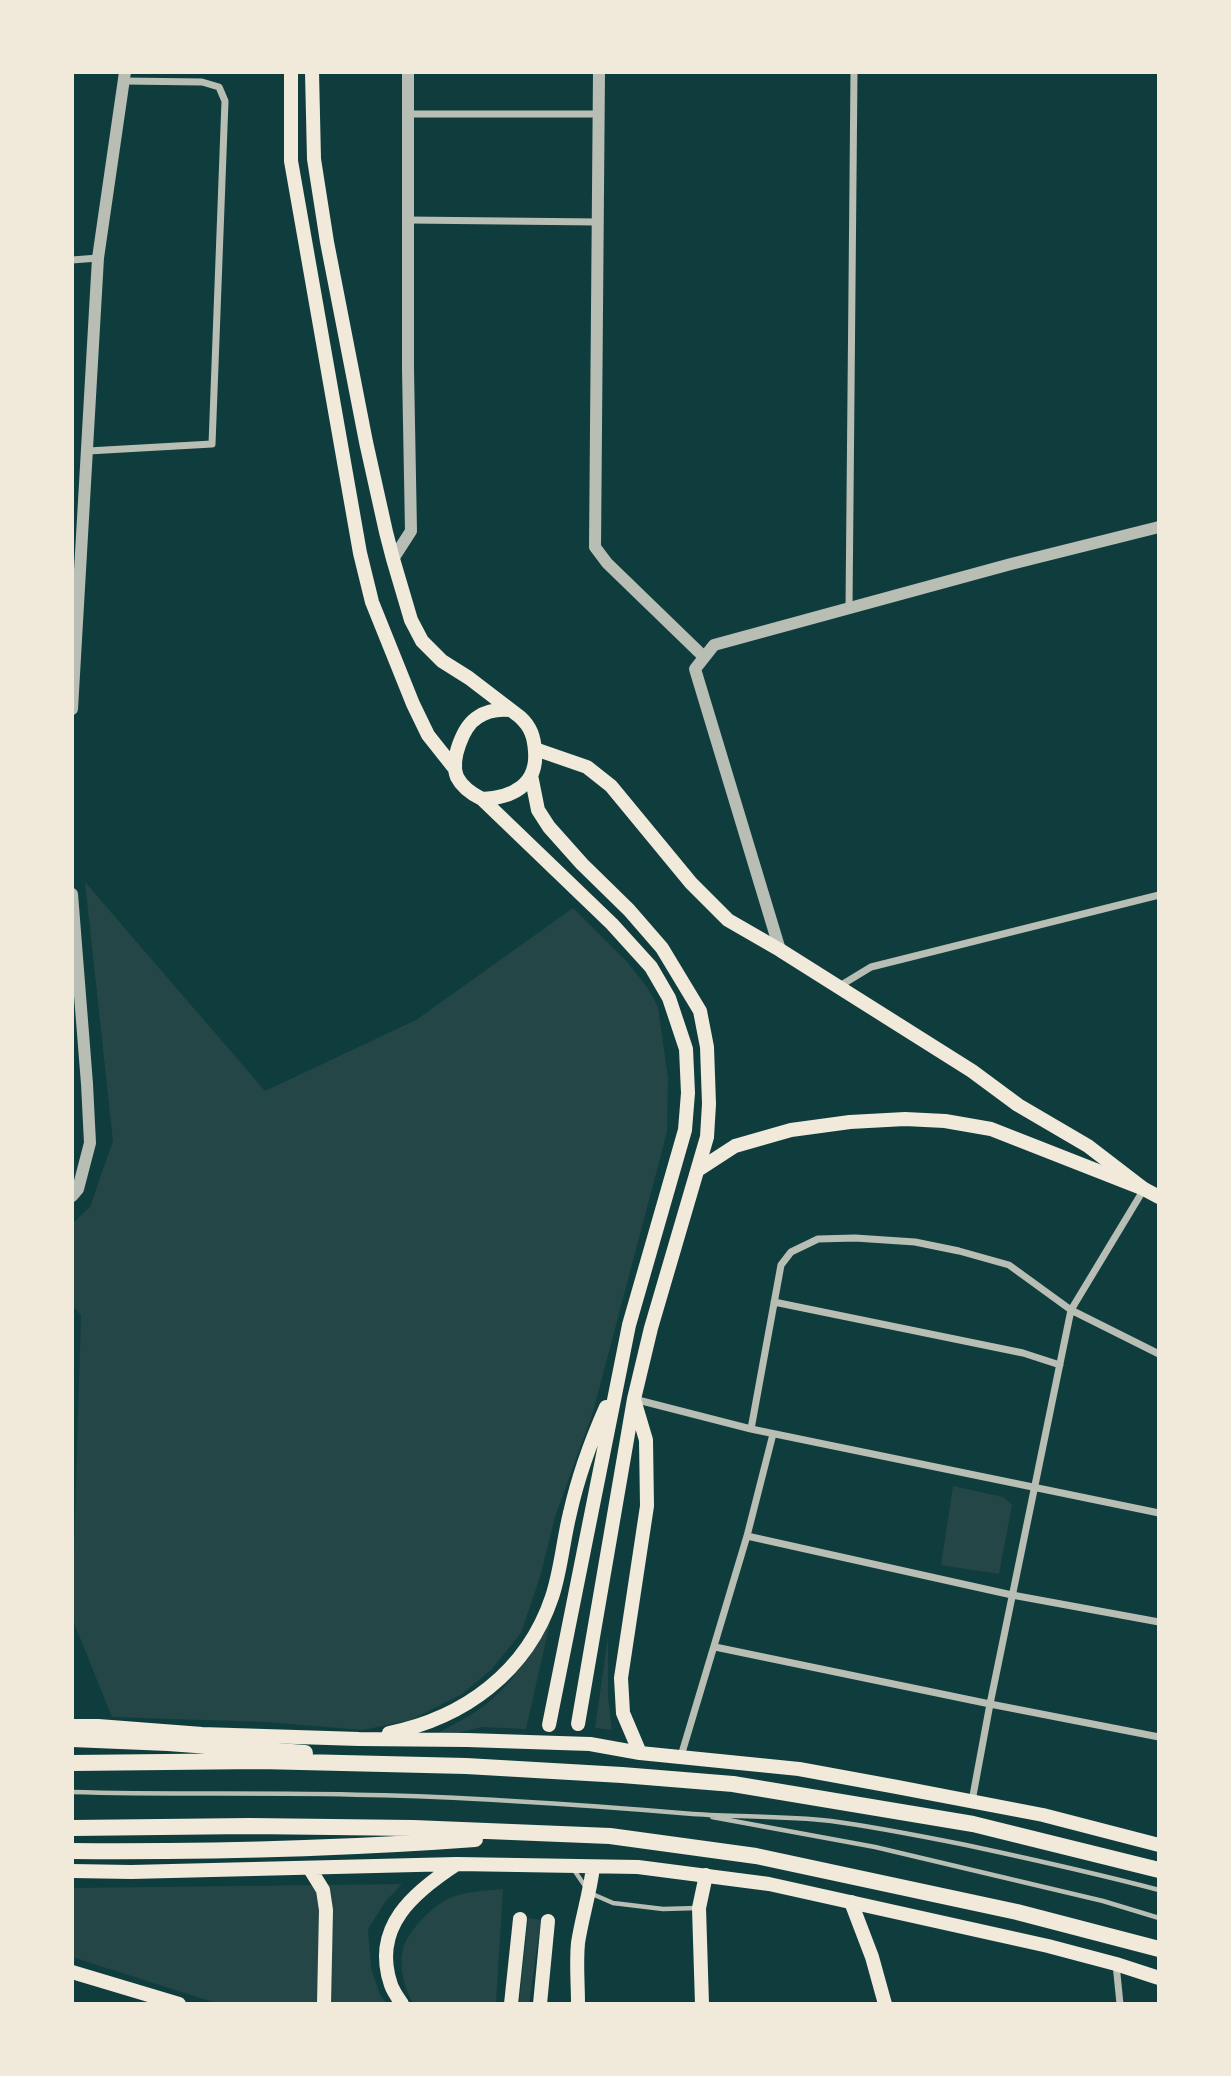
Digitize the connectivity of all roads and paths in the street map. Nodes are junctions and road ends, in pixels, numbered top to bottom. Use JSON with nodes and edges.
{"nodes":[{"id":1,"x":291,"y":72,"type":"edge"},
{"id":2,"x":312,"y":72,"type":"edge"},
{"id":3,"x":408,"y":72,"type":"edge"},
{"id":4,"x":599,"y":72,"type":"edge"},
{"id":5,"x":854,"y":72,"type":"edge"},
{"id":6,"x":125,"y":76,"type":"edge"},
{"id":7,"x":408,"y":114,"type":"junction"},
{"id":8,"x":599,"y":114,"type":"junction"},
{"id":9,"x":408,"y":220,"type":"junction"},
{"id":10,"x":598,"y":222,"type":"junction"},
{"id":11,"x":98,"y":258,"type":"junction"},
{"id":12,"x":72,"y":260,"type":"edge"},
{"id":13,"x":88,"y":451,"type":"junction"},
{"id":14,"x":1159,"y":527,"type":"edge"},
{"id":15,"x":393,"y":559,"type":"junction"},
{"id":16,"x":849,"y":607,"type":"junction"},
{"id":17,"x":704,"y":657,"type":"junction"},
{"id":18,"x":72,"y":709,"type":"edge"},
{"id":19,"x":510,"y":710,"type":"junction"},
{"id":20,"x":535,"y":749,"type":"junction"},
{"id":21,"x":455,"y":769,"type":"junction"},
{"id":22,"x":531,"y":775,"type":"junction"},
{"id":23,"x":482,"y":799,"type":"junction"},
{"id":24,"x":72,"y":894,"type":"edge"},
{"id":25,"x":1159,"y":895,"type":"edge"},
{"id":26,"x":780,"y":950,"type":"junction"},
{"id":27,"x":837,"y":987,"type":"junction"},
{"id":28,"x":698,"y":1170,"type":"junction"},
{"id":29,"x":1144,"y":1188,"type":"junction"},
{"id":30,"x":72,"y":1196,"type":"edge"},
{"id":31,"x":1159,"y":1197,"type":"edge"},
{"id":32,"x":774,"y":1302,"type":"junction"},
{"id":33,"x":1072,"y":1310,"type":"junction"},
{"id":34,"x":1159,"y":1354,"type":"edge"},
{"id":35,"x":1060,"y":1365,"type":"junction"},
{"id":36,"x":618,"y":1377,"type":"junction"},
{"id":37,"x":634,"y":1399,"type":"junction"},
{"id":38,"x":751,"y":1429,"type":"junction"},
{"id":39,"x":773,"y":1434,"type":"junction"},
{"id":40,"x":1035,"y":1488,"type":"junction"},
{"id":41,"x":1159,"y":1513,"type":"edge"},
{"id":42,"x":747,"y":1536,"type":"junction"},
{"id":43,"x":1012,"y":1595,"type":"junction"},
{"id":44,"x":1159,"y":1622,"type":"edge"},
{"id":45,"x":715,"y":1647,"type":"junction"},
{"id":46,"x":990,"y":1704,"type":"junction"},
{"id":47,"x":578,"y":1724,"type":"dead end"},
{"id":48,"x":549,"y":1725,"type":"dead end"},
{"id":49,"x":72,"y":1726,"type":"edge"},
{"id":50,"x":1159,"y":1737,"type":"edge"},
{"id":51,"x":72,"y":1739,"type":"edge"},
{"id":52,"x":359,"y":1740,"type":"junction"},
{"id":53,"x":640,"y":1753,"type":"junction"},
{"id":54,"x":681,"y":1757,"type":"junction"},
{"id":55,"x":72,"y":1763,"type":"edge"},
{"id":56,"x":341,"y":1763,"type":"junction"},
{"id":57,"x":72,"y":1792,"type":"edge"},
{"id":58,"x":972,"y":1801,"type":"junction"},
{"id":59,"x":698,"y":1814,"type":"junction"},
{"id":60,"x":72,"y":1828,"type":"edge"},
{"id":61,"x":526,"y":1832,"type":"junction"},
{"id":62,"x":1159,"y":1845,"type":"edge"},
{"id":63,"x":72,"y":1851,"type":"edge"},
{"id":64,"x":457,"y":1864,"type":"junction"},
{"id":65,"x":572,"y":1866,"type":"junction"},
{"id":66,"x":593,"y":1867,"type":"junction"},
{"id":67,"x":310,"y":1869,"type":"junction"},
{"id":68,"x":1159,"y":1870,"type":"edge"},
{"id":69,"x":72,"y":1871,"type":"edge"},
{"id":70,"x":706,"y":1875,"type":"junction"},
{"id":71,"x":1159,"y":1890,"type":"edge"},
{"id":72,"x":590,"y":1893,"type":"junction"},
{"id":73,"x":851,"y":1902,"type":"junction"},
{"id":74,"x":699,"y":1908,"type":"junction"},
{"id":75,"x":1159,"y":1918,"type":"edge"},
{"id":76,"x":520,"y":1919,"type":"dead end"},
{"id":77,"x":548,"y":1921,"type":"dead end"},
{"id":78,"x":1159,"y":1949,"type":"edge"},
{"id":79,"x":1116,"y":1964,"type":"junction"},
{"id":80,"x":72,"y":1972,"type":"edge"},
{"id":81,"x":1159,"y":1978,"type":"edge"},
{"id":82,"x":510,"y":2003,"type":"edge"},
{"id":83,"x":179,"y":2004,"type":"edge"},
{"id":84,"x":324,"y":2004,"type":"edge"},
{"id":85,"x":402,"y":2004,"type":"edge"},
{"id":86,"x":540,"y":2004,"type":"edge"},
{"id":87,"x":578,"y":2004,"type":"edge"},
{"id":88,"x":702,"y":2004,"type":"edge"},
{"id":89,"x":884,"y":2004,"type":"edge"},
{"id":90,"x":1120,"y":2004,"type":"edge"}],
"edges":[{"from":1,"to":21,"type":"main road"},
{"from":2,"to":15,"type":"main road"},
{"from":3,"to":7,"type":"street"},
{"from":4,"to":8,"type":"street"},
{"from":5,"to":16,"type":"street"},
{"from":6,"to":11,"type":"street"},
{"from":6,"to":13,"type":"street"},
{"from":7,"to":8,"type":"street"},
{"from":7,"to":9,"type":"street"},
{"from":8,"to":10,"type":"street"},
{"from":9,"to":10,"type":"street"},
{"from":9,"to":15,"type":"street"},
{"from":10,"to":17,"type":"street"},
{"from":11,"to":12,"type":"street"},
{"from":11,"to":13,"type":"street"},
{"from":13,"to":18,"type":"street"},
{"from":14,"to":16,"type":"street"},
{"from":15,"to":19,"type":"main road"},
{"from":16,"to":17,"type":"street"},
{"from":17,"to":26,"type":"street"},
{"from":19,"to":20,"type":"main road"},
{"from":19,"to":21,"type":"main road"},
{"from":20,"to":22,"type":"main road"},
{"from":20,"to":26,"type":"main road"},
{"from":21,"to":23,"type":"main road"},
{"from":22,"to":23,"type":"main road"},
{"from":22,"to":28,"type":"main road"},
{"from":23,"to":36,"type":"main road"},
{"from":24,"to":30,"type":"street"},
{"from":25,"to":27,"type":"street"},
{"from":26,"to":27,"type":"main road"},
{"from":27,"to":29,"type":"main road"},
{"from":28,"to":29,"type":"main road"},
{"from":28,"to":37,"type":"main road"},
{"from":29,"to":31,"type":"main road"},
{"from":29,"to":33,"type":"street"},
{"from":32,"to":33,"type":"street"},
{"from":32,"to":35,"type":"street"},
{"from":32,"to":38,"type":"street"},
{"from":33,"to":34,"type":"street"},
{"from":33,"to":35,"type":"street"},
{"from":35,"to":40,"type":"street"},
{"from":36,"to":48,"type":"main road"},
{"from":36,"to":52,"type":"main road"},
{"from":37,"to":38,"type":"street"},
{"from":37,"to":47,"type":"main road"},
{"from":37,"to":53,"type":"main road"},
{"from":38,"to":39,"type":"street"},
{"from":39,"to":40,"type":"street"},
{"from":39,"to":42,"type":"street"},
{"from":40,"to":41,"type":"street"},
{"from":40,"to":43,"type":"street"},
{"from":42,"to":43,"type":"street"},
{"from":42,"to":45,"type":"street"},
{"from":43,"to":44,"type":"street"},
{"from":43,"to":46,"type":"street"},
{"from":45,"to":46,"type":"street"},
{"from":45,"to":54,"type":"street"},
{"from":46,"to":50,"type":"street"},
{"from":46,"to":58,"type":"street"},
{"from":49,"to":52,"type":"main road"},
{"from":51,"to":56,"type":"highway"},
{"from":52,"to":53,"type":"main road"},
{"from":53,"to":54,"type":"main road"},
{"from":54,"to":58,"type":"main road"},
{"from":55,"to":56,"type":"highway"},
{"from":56,"to":68,"type":"highway"},
{"from":57,"to":59,"type":"lane"},
{"from":58,"to":62,"type":"main road"},
{"from":59,"to":71,"type":"lane"},
{"from":59,"to":75,"type":"lane"},
{"from":60,"to":61,"type":"highway"},
{"from":61,"to":63,"type":"highway"},
{"from":61,"to":78,"type":"highway"},
{"from":64,"to":65,"type":"main road"},
{"from":64,"to":67,"type":"main road"},
{"from":64,"to":85,"type":"main road"},
{"from":65,"to":66,"type":"main road"},
{"from":65,"to":72,"type":"lane"},
{"from":66,"to":70,"type":"main road"},
{"from":66,"to":72,"type":"main road"},
{"from":67,"to":69,"type":"main road"},
{"from":67,"to":84,"type":"main road"},
{"from":70,"to":73,"type":"main road"},
{"from":70,"to":74,"type":"main road"},
{"from":72,"to":74,"type":"lane"},
{"from":72,"to":87,"type":"main road"},
{"from":73,"to":79,"type":"main road"},
{"from":73,"to":89,"type":"main road"},
{"from":74,"to":88,"type":"main road"},
{"from":76,"to":82,"type":"main road"},
{"from":77,"to":86,"type":"main road"},
{"from":79,"to":81,"type":"main road"},
{"from":79,"to":90,"type":"street"},
{"from":80,"to":83,"type":"main road"}]}
